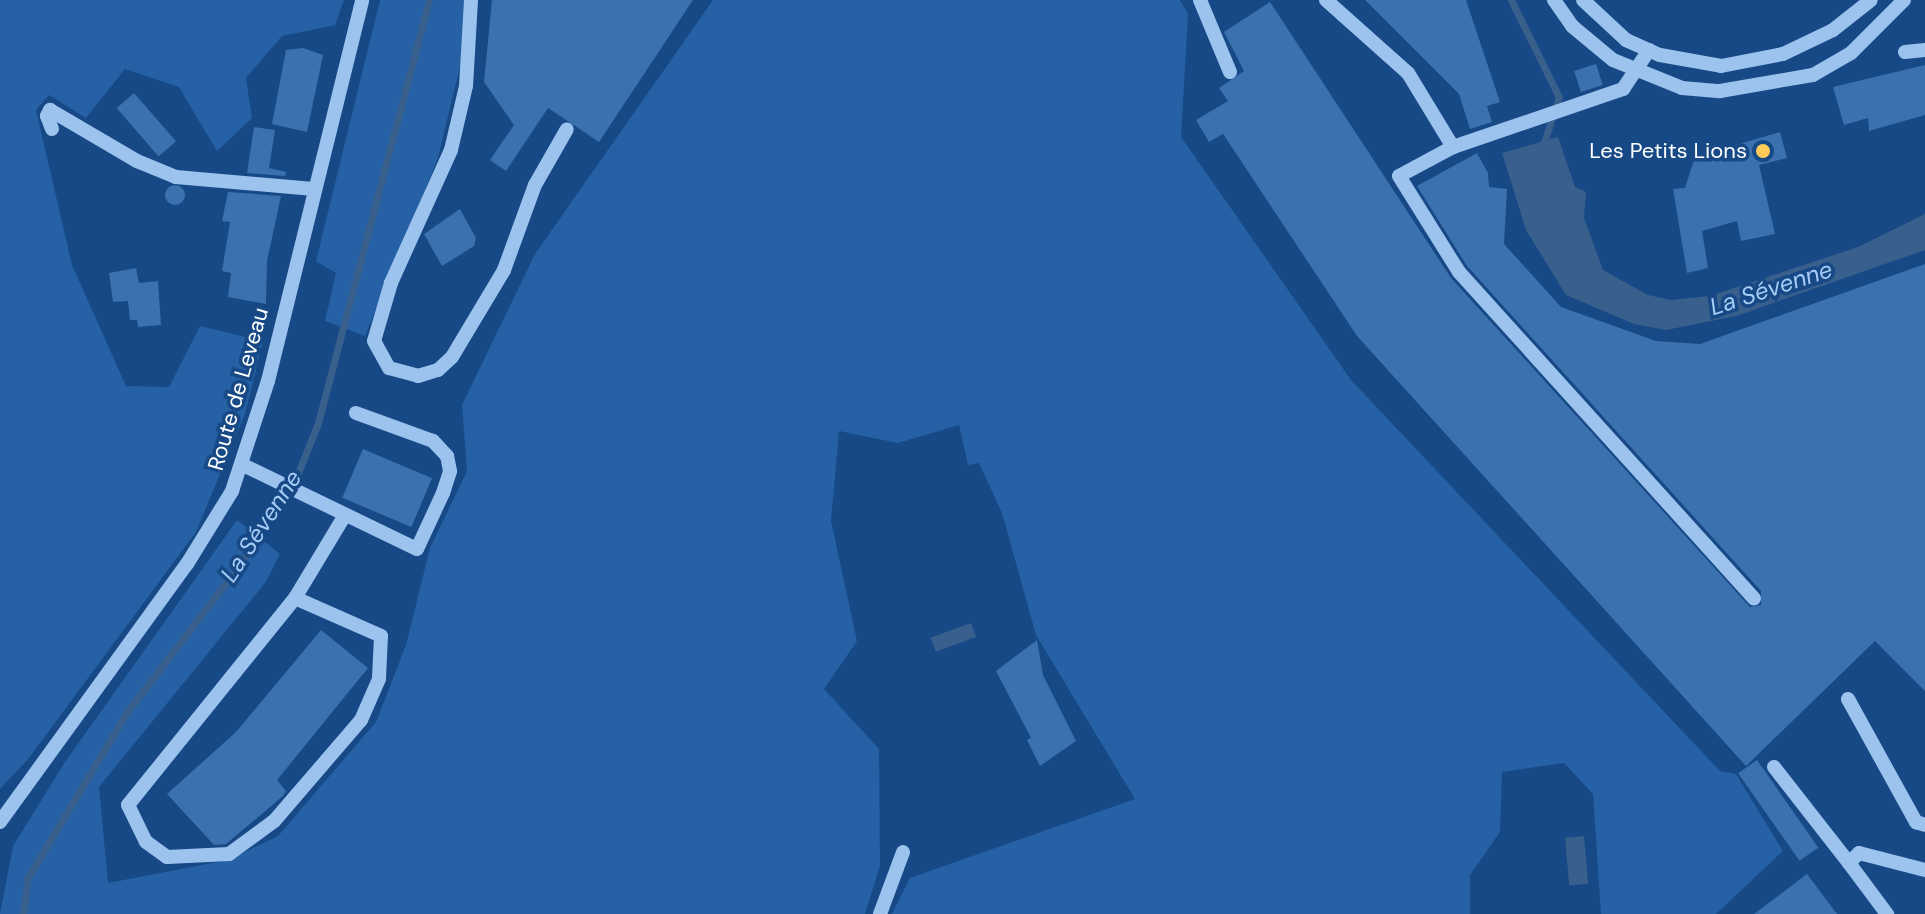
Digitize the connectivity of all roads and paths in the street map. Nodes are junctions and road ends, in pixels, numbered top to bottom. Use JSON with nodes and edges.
{"nodes":[{"id":1,"x":362,"y":0,"type":"edge"},
{"id":2,"x":471,"y":0,"type":"edge"},
{"id":3,"x":1200,"y":0,"type":"edge"},
{"id":4,"x":1326,"y":0,"type":"edge"},
{"id":5,"x":1554,"y":0,"type":"edge"},
{"id":6,"x":1583,"y":0,"type":"edge"},
{"id":7,"x":1871,"y":0,"type":"edge"},
{"id":8,"x":1904,"y":0,"type":"edge"},
{"id":9,"x":1649,"y":50,"type":"junction"},
{"id":10,"x":1925,"y":50,"type":"edge"},
{"id":11,"x":1905,"y":52,"type":"dead end"},
{"id":12,"x":1637,"y":71,"type":"junction"},
{"id":13,"x":1230,"y":72,"type":"dead end"},
{"id":14,"x":52,"y":129,"type":"dead end"},
{"id":15,"x":567,"y":129,"type":"dead end"},
{"id":16,"x":1453,"y":147,"type":"junction"},
{"id":17,"x":313,"y":189,"type":"junction"},
{"id":18,"x":356,"y":413,"type":"dead end"},
{"id":19,"x":243,"y":465,"type":"junction"},
{"id":20,"x":345,"y":515,"type":"junction"},
{"id":21,"x":295,"y":598,"type":"junction"},
{"id":22,"x":1754,"y":598,"type":"dead end"},
{"id":23,"x":1848,"y":699,"type":"dead end"},
{"id":24,"x":1774,"y":767,"type":"dead end"},
{"id":25,"x":0,"y":822,"type":"edge"},
{"id":26,"x":1925,"y":825,"type":"edge"},
{"id":27,"x":903,"y":852,"type":"dead end"},
{"id":28,"x":1849,"y":863,"type":"junction"},
{"id":29,"x":1925,"y":870,"type":"edge"},
{"id":30,"x":880,"y":914,"type":"edge"},
{"id":31,"x":1887,"y":914,"type":"edge"}],
"edges":[{"from":1,"to":17,"type":"street","name":"Route de Leveau"},
{"from":2,"to":15,"type":"street"},
{"from":3,"to":13,"type":"street"},
{"from":4,"to":16,"type":"street"},
{"from":5,"to":12,"type":"street"},
{"from":6,"to":9,"type":"street"},
{"from":7,"to":9,"type":"street"},
{"from":8,"to":12,"type":"street"},
{"from":9,"to":12,"type":"street"},
{"from":10,"to":11,"type":"street"},
{"from":12,"to":16,"type":"street"},
{"from":14,"to":17,"type":"street"},
{"from":16,"to":22,"type":"street"},
{"from":17,"to":19,"type":"street","name":"Route de Leveau"},
{"from":18,"to":20,"type":"street"},
{"from":19,"to":20,"type":"street"},
{"from":19,"to":25,"type":"street","name":"Route de Leveau"},
{"from":20,"to":21,"type":"street"},
{"from":21,"to":21,"type":"street"},
{"from":23,"to":26,"type":"street"},
{"from":24,"to":28,"type":"street"},
{"from":27,"to":30,"type":"street"},
{"from":28,"to":29,"type":"street"},
{"from":28,"to":31,"type":"street"}]}
